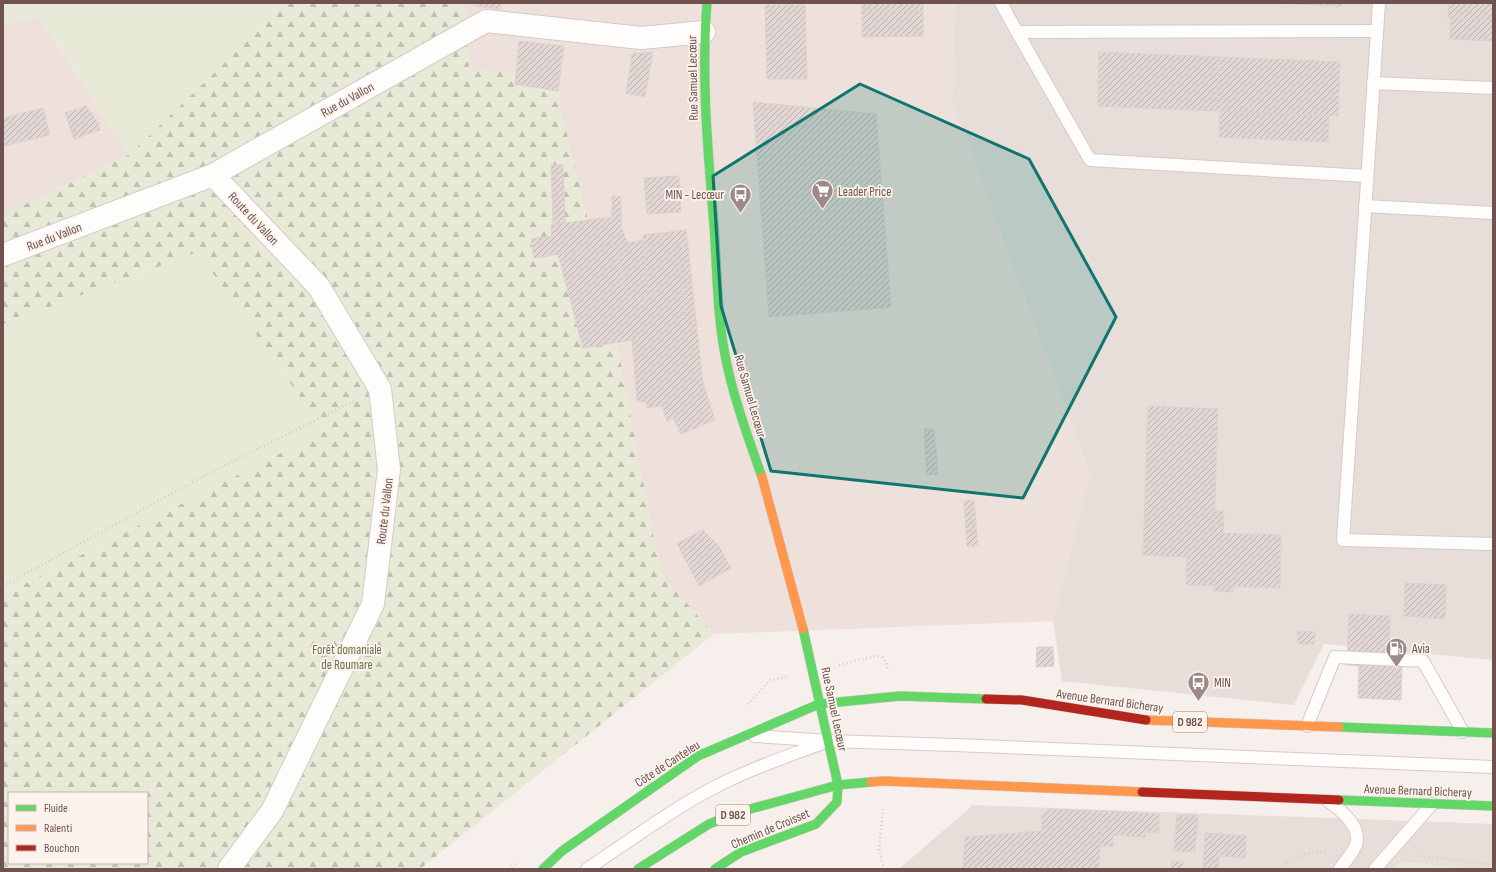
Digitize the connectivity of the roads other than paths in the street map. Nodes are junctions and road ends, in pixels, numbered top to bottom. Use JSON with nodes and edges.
{"nodes":[{"id":1,"x":707,"y":3,"type":"edge"},
{"id":2,"x":1001,"y":3,"type":"edge"},
{"id":3,"x":1379,"y":3,"type":"edge"},
{"id":4,"x":704,"y":32,"type":"junction"},
{"id":5,"x":1017,"y":32,"type":"junction"},
{"id":6,"x":1377,"y":32,"type":"junction"},
{"id":7,"x":1373,"y":83,"type":"junction"},
{"id":8,"x":1493,"y":88,"type":"edge"},
{"id":9,"x":213,"y":175,"type":"junction"},
{"id":10,"x":1367,"y":176,"type":"junction"},
{"id":11,"x":1365,"y":206,"type":"junction"},
{"id":12,"x":1493,"y":213,"type":"edge"},
{"id":13,"x":3,"y":255,"type":"edge"},
{"id":14,"x":1493,"y":544,"type":"edge"},
{"id":15,"x":819,"y":704,"type":"junction"},
{"id":16,"x":1307,"y":726,"type":"junction"},
{"id":17,"x":1463,"y":732,"type":"junction"},
{"id":18,"x":1493,"y":733,"type":"edge"},
{"id":19,"x":746,"y":735,"type":"junction"},
{"id":20,"x":829,"y":741,"type":"junction"},
{"id":21,"x":1493,"y":767,"type":"edge"},
{"id":22,"x":838,"y":785,"type":"junction"},
{"id":23,"x":1326,"y":800,"type":"junction"},
{"id":24,"x":1432,"y":804,"type":"junction"},
{"id":25,"x":1493,"y":806,"type":"edge"},
{"id":26,"x":229,"y":869,"type":"edge"},
{"id":27,"x":543,"y":869,"type":"edge"},
{"id":28,"x":587,"y":869,"type":"edge"},
{"id":29,"x":638,"y":869,"type":"edge"},
{"id":30,"x":715,"y":869,"type":"edge"},
{"id":31,"x":1340,"y":869,"type":"edge"},
{"id":32,"x":1375,"y":869,"type":"edge"}],
"edges":[{"from":1,"to":4,"type":"main road","name":"Rue Samuel Lecœur"},
{"from":2,"to":5,"type":"lane"},
{"from":3,"to":6,"type":"lane"},
{"from":4,"to":9,"type":"street","name":"Rue du Vallon"},
{"from":4,"to":15,"type":"main road","name":"Rue Samuel Lecœur"},
{"from":5,"to":6,"type":"lane"},
{"from":5,"to":10,"type":"lane"},
{"from":6,"to":7,"type":"lane"},
{"from":7,"to":8,"type":"lane"},
{"from":7,"to":10,"type":"lane"},
{"from":9,"to":13,"type":"street","name":"Rue du Vallon"},
{"from":9,"to":26,"type":"street","name":"Route du Vallon"},
{"from":10,"to":11,"type":"lane"},
{"from":11,"to":12,"type":"lane"},
{"from":11,"to":14,"type":"lane"},
{"from":15,"to":16,"type":"main road","name":"Avenue Bernard Bicheray","number":"D 982"},
{"from":15,"to":19,"type":"main road","name":"Côte de Canteleu","number":"D 982"},
{"from":15,"to":20,"type":"main road","name":"Rue Samuel Lecœur"},
{"from":16,"to":17,"type":"main road","name":"Avenue Bernard Bicheray","number":"D 982"},
{"from":16,"to":17,"type":"lane"},
{"from":17,"to":18,"type":"main road","name":"Avenue Bernard Bicheray","number":"D 982"},
{"from":19,"to":20,"type":"lane"},
{"from":19,"to":27,"type":"main road","name":"Côte de Canteleu","number":"D 982"},
{"from":20,"to":21,"type":"lane"},
{"from":20,"to":22,"type":"main road","name":"Rue Samuel Lecœur"},
{"from":20,"to":28,"type":"lane"},
{"from":22,"to":23,"type":"main road","name":"Avenue Bernard Bicheray","number":"D 982"},
{"from":22,"to":29,"type":"main road","number":"D 982"},
{"from":22,"to":30,"type":"main road","name":"Chemin de Croisset"},
{"from":23,"to":24,"type":"main road","name":"Avenue Bernard Bicheray","number":"D 982"},
{"from":23,"to":31,"type":"lane"},
{"from":24,"to":25,"type":"main road","name":"Avenue Bernard Bicheray","number":"D 982"},
{"from":24,"to":32,"type":"lane"}]}
